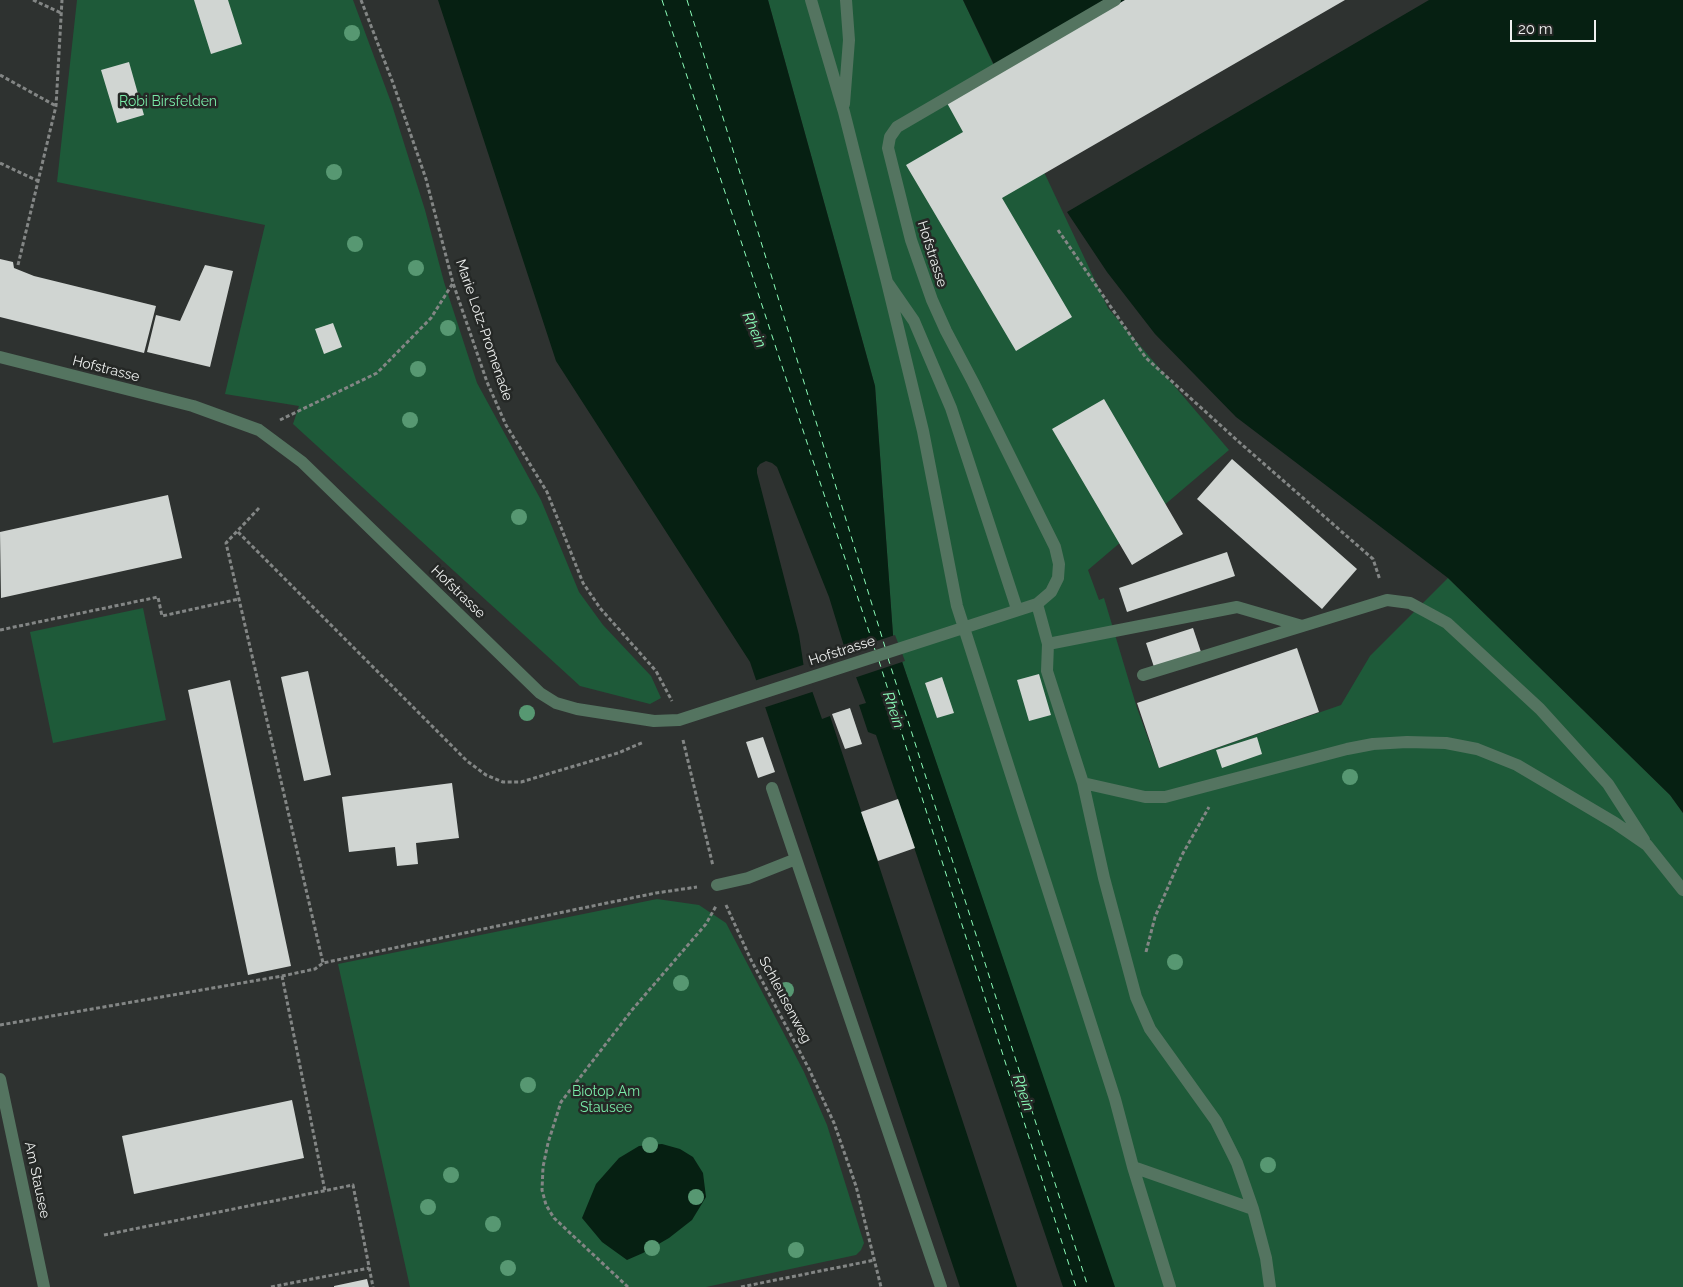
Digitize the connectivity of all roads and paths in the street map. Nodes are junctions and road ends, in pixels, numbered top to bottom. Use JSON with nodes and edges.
{"nodes":[{"id":1,"x":33,"y":0,"type":"edge"},
{"id":2,"x":62,"y":0,"type":"edge"},
{"id":3,"x":361,"y":0,"type":"edge"},
{"id":4,"x":810,"y":0,"type":"edge"},
{"id":5,"x":846,"y":0,"type":"edge"},
{"id":6,"x":1115,"y":0,"type":"edge"},
{"id":7,"x":61,"y":13,"type":"junction"},
{"id":8,"x":0,"y":75,"type":"edge"},
{"id":9,"x":56,"y":106,"type":"junction"},
{"id":10,"x":844,"y":112,"type":"junction"},
{"id":11,"x":0,"y":163,"type":"edge"},
{"id":12,"x":38,"y":181,"type":"junction"},
{"id":13,"x":1058,"y":230,"type":"dead end"},
{"id":14,"x":18,"y":265,"type":"dead end"},
{"id":15,"x":887,"y":282,"type":"junction"},
{"id":16,"x":454,"y":283,"type":"junction"},
{"id":17,"x":0,"y":357,"type":"edge"},
{"id":18,"x":259,"y":430,"type":"junction"},
{"id":19,"x":259,"y":508,"type":"dead end"},
{"id":20,"x":238,"y":532,"type":"junction"},
{"id":21,"x":239,"y":599,"type":"junction"},
{"id":22,"x":1387,"y":600,"type":"junction"},
{"id":23,"x":1037,"y":604,"type":"junction"},
{"id":24,"x":1013,"y":610,"type":"junction"},
{"id":25,"x":1302,"y":626,"type":"junction"},
{"id":26,"x":0,"y":630,"type":"edge"},
{"id":27,"x":1048,"y":644,"type":"junction"},
{"id":28,"x":1143,"y":675,"type":"dead end"},
{"id":29,"x":678,"y":720,"type":"junction"},
{"id":30,"x":1222,"y":782,"type":"junction"},
{"id":31,"x":1083,"y":783,"type":"junction"},
{"id":32,"x":772,"y":788,"type":"dead end"},
{"id":33,"x":1647,"y":845,"type":"junction"},
{"id":34,"x":796,"y":859,"type":"junction"},
{"id":35,"x":717,"y":885,"type":"junction"},
{"id":36,"x":1683,"y":890,"type":"edge"},
{"id":37,"x":722,"y":897,"type":"junction"},
{"id":38,"x":1146,"y":953,"type":"dead end"},
{"id":39,"x":323,"y":963,"type":"junction"},
{"id":40,"x":282,"y":976,"type":"junction"},
{"id":41,"x":0,"y":1025,"type":"edge"},
{"id":42,"x":0,"y":1080,"type":"edge"},
{"id":43,"x":1133,"y":1167,"type":"junction"},
{"id":44,"x":325,"y":1191,"type":"junction"},
{"id":45,"x":1253,"y":1209,"type":"junction"},
{"id":46,"x":104,"y":1235,"type":"dead end"},
{"id":47,"x":875,"y":1260,"type":"junction"},
{"id":48,"x":369,"y":1268,"type":"junction"},
{"id":49,"x":44,"y":1287,"type":"edge"},
{"id":50,"x":271,"y":1287,"type":"edge"},
{"id":51,"x":373,"y":1287,"type":"edge"},
{"id":52,"x":628,"y":1287,"type":"edge"},
{"id":53,"x":741,"y":1287,"type":"edge"},
{"id":54,"x":881,"y":1287,"type":"edge"},
{"id":55,"x":941,"y":1287,"type":"edge"},
{"id":56,"x":1170,"y":1287,"type":"edge"},
{"id":57,"x":1270,"y":1287,"type":"edge"}],
"edges":[{"from":1,"to":7,"type":"path"},
{"from":2,"to":7,"type":"path"},
{"from":3,"to":16,"type":"path","name":"Marie Lotz-Promenade"},
{"from":4,"to":10,"type":"street"},
{"from":5,"to":10,"type":"street"},
{"from":6,"to":23,"type":"street","name":"Hofstrasse"},
{"from":7,"to":9,"type":"path"},
{"from":8,"to":9,"type":"path"},
{"from":9,"to":12,"type":"path"},
{"from":10,"to":15,"type":"street"},
{"from":11,"to":12,"type":"path"},
{"from":12,"to":14,"type":"path"},
{"from":13,"to":22,"type":"path"},
{"from":15,"to":24,"type":"street"},
{"from":15,"to":43,"type":"street"},
{"from":16,"to":18,"type":"path"},
{"from":16,"to":29,"type":"path","name":"Marie Lotz-Promenade"},
{"from":17,"to":18,"type":"street","name":"Hofstrasse"},
{"from":18,"to":29,"type":"street","name":"Hofstrasse"},
{"from":19,"to":20,"type":"path"},
{"from":20,"to":21,"type":"path"},
{"from":20,"to":29,"type":"path"},
{"from":21,"to":26,"type":"path"},
{"from":21,"to":39,"type":"path"},
{"from":22,"to":25,"type":"street"},
{"from":22,"to":33,"type":"street"},
{"from":23,"to":24,"type":"street","name":"Hofstrasse"},
{"from":23,"to":27,"type":"street"},
{"from":24,"to":29,"type":"street","name":"Hofstrasse"},
{"from":25,"to":27,"type":"street"},
{"from":25,"to":28,"type":"street"},
{"from":27,"to":31,"type":"street"},
{"from":29,"to":35,"type":"path","name":"Schleusenweg"},
{"from":30,"to":31,"type":"street"},
{"from":30,"to":33,"type":"street"},
{"from":30,"to":38,"type":"path"},
{"from":31,"to":45,"type":"street"},
{"from":32,"to":34,"type":"street"},
{"from":33,"to":36,"type":"street"},
{"from":34,"to":35,"type":"street"},
{"from":34,"to":55,"type":"street"},
{"from":35,"to":37,"type":"path","name":"Schleusenweg"},
{"from":35,"to":39,"type":"path"},
{"from":37,"to":47,"type":"path","name":"Schleusenweg"},
{"from":37,"to":52,"type":"path"},
{"from":39,"to":40,"type":"path"},
{"from":40,"to":41,"type":"path"},
{"from":40,"to":44,"type":"path"},
{"from":42,"to":49,"type":"street","name":"Am Stausee"},
{"from":43,"to":45,"type":"street"},
{"from":43,"to":56,"type":"street"},
{"from":44,"to":46,"type":"path"},
{"from":44,"to":48,"type":"path"},
{"from":45,"to":57,"type":"street"},
{"from":47,"to":53,"type":"path"},
{"from":47,"to":54,"type":"path","name":"Schleusenweg"},
{"from":48,"to":50,"type":"path"},
{"from":48,"to":51,"type":"path"}]}
